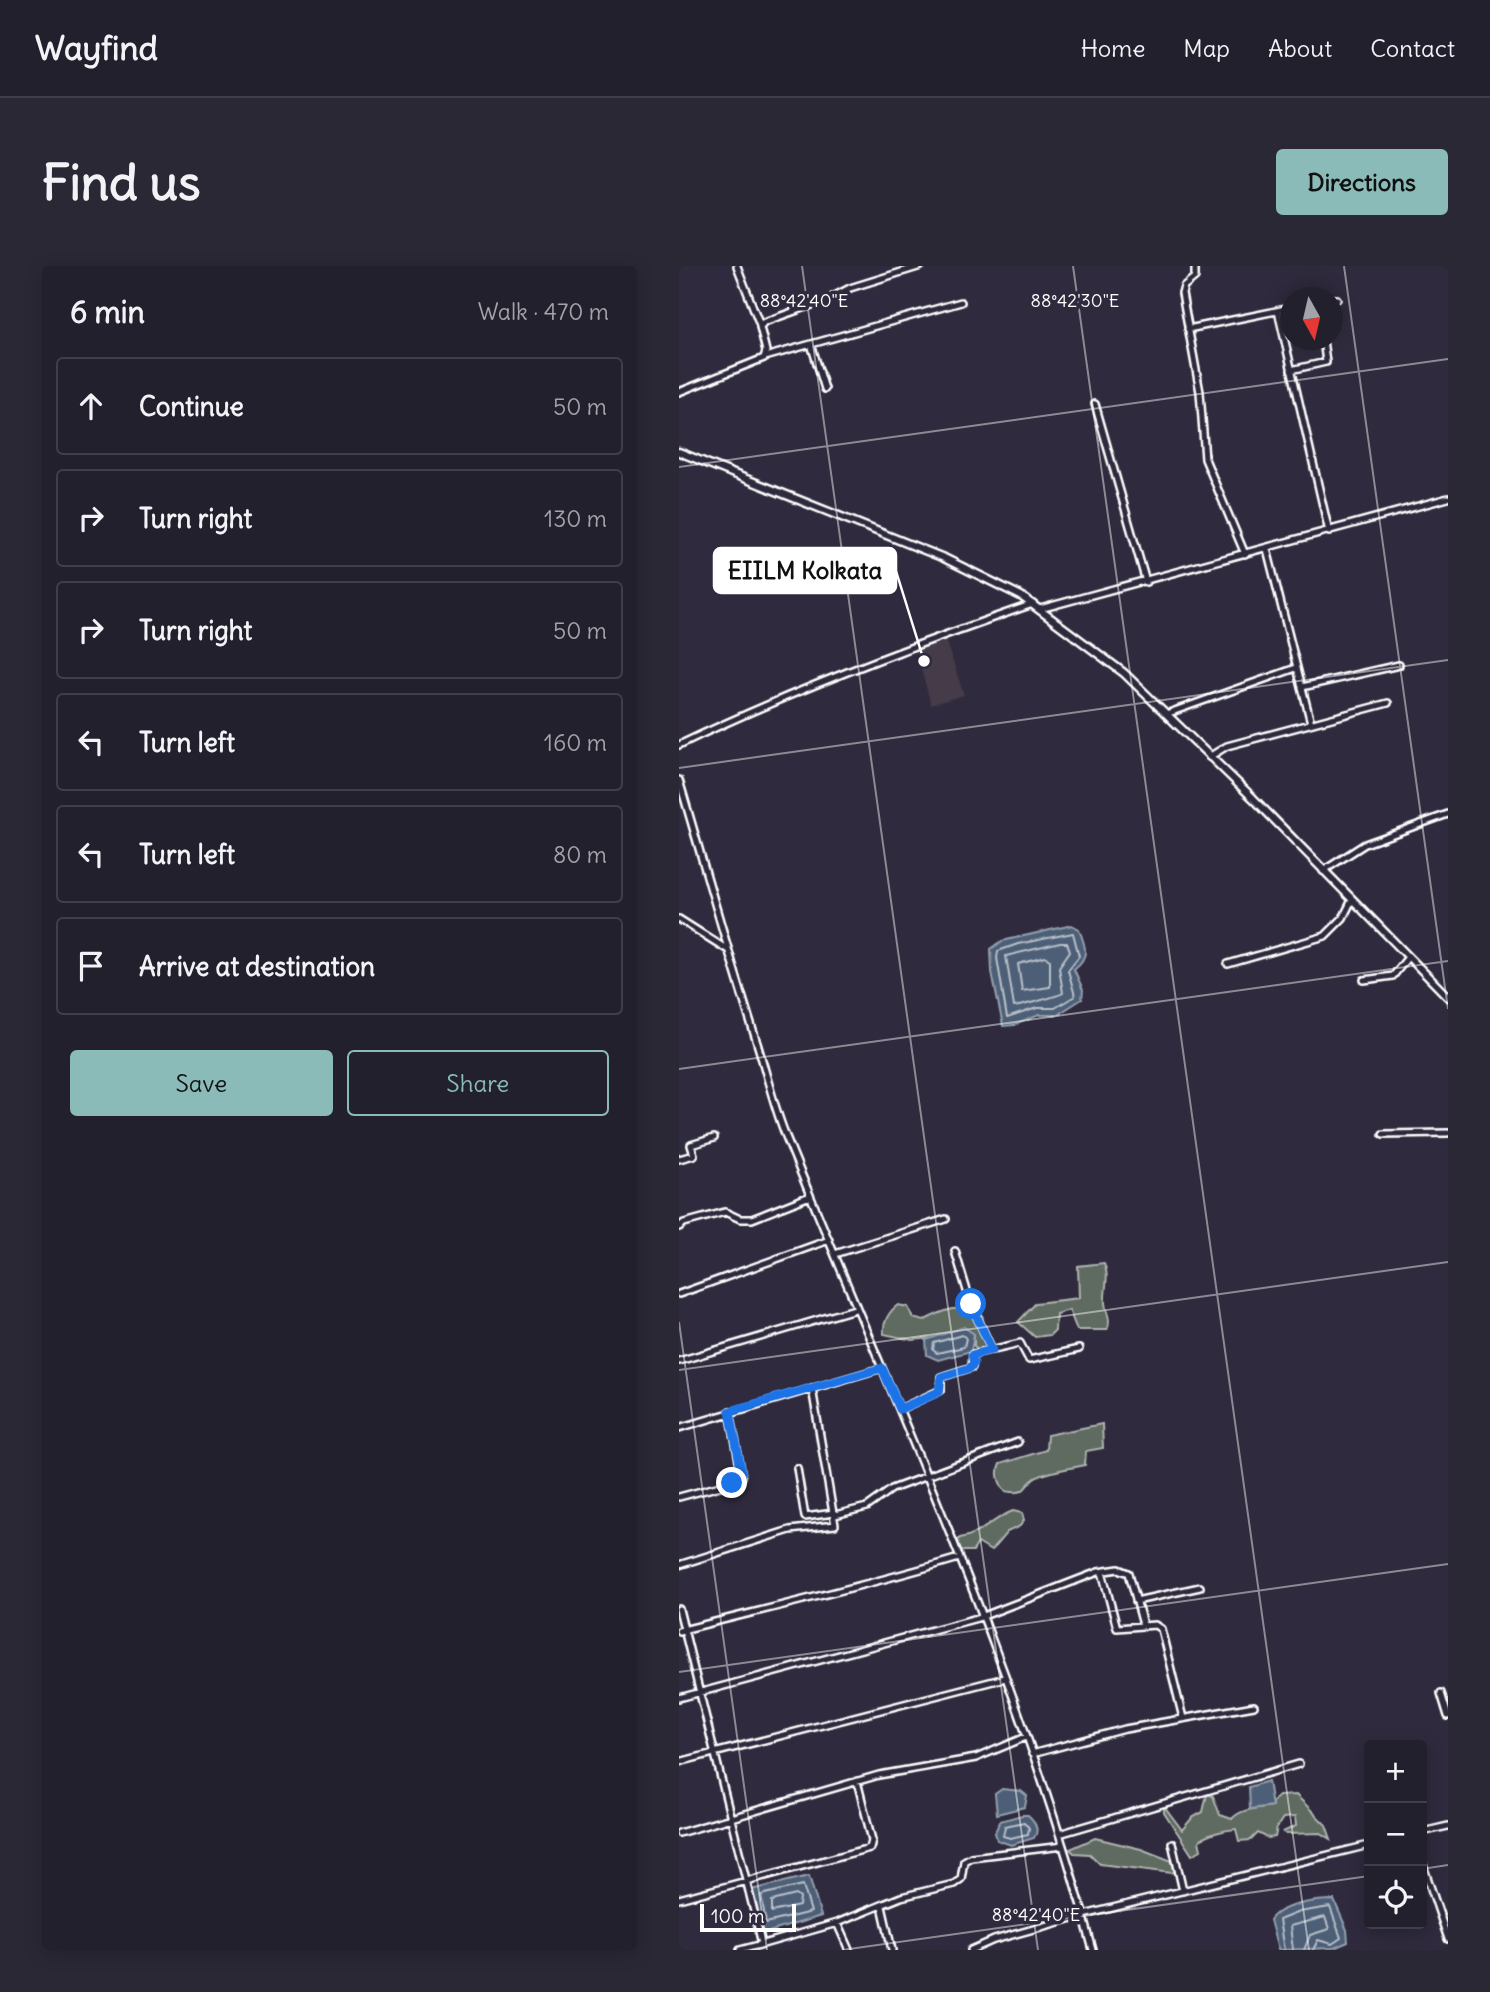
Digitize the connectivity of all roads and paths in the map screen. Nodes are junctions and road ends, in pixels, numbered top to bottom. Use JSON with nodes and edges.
{"nodes":[{"id":1,"x":737,"y":266,"type":"edge"},
{"id":2,"x":921,"y":266,"type":"edge"},
{"id":3,"x":1195,"y":266,"type":"edge"},
{"id":4,"x":961,"y":302,"type":"dead end"},
{"id":5,"x":1280,"y":310,"type":"edge"},
{"id":6,"x":1277,"y":311,"type":"junction"},
{"id":7,"x":760,"y":327,"type":"junction"},
{"id":8,"x":1188,"y":329,"type":"junction"},
{"id":9,"x":811,"y":344,"type":"junction"},
{"id":10,"x":1324,"y":350,"type":"edge"},
{"id":11,"x":764,"y":358,"type":"junction"},
{"id":12,"x":1291,"y":370,"type":"junction"},
{"id":13,"x":825,"y":389,"type":"dead end"},
{"id":14,"x":679,"y":392,"type":"edge"},
{"id":15,"x":1095,"y":404,"type":"dead end"},
{"id":16,"x":679,"y":452,"type":"edge"},
{"id":17,"x":1448,"y":498,"type":"edge"},
{"id":18,"x":1329,"y":532,"type":"junction"},
{"id":19,"x":1268,"y":550,"type":"junction"},
{"id":20,"x":1245,"y":554,"type":"junction"},
{"id":21,"x":1146,"y":582,"type":"junction"},
{"id":22,"x":1033,"y":604,"type":"junction"},
{"id":23,"x":1040,"y":609,"type":"junction"},
{"id":24,"x":1399,"y":665,"type":"dead end"},
{"id":25,"x":1296,"y":668,"type":"junction"},
{"id":26,"x":1302,"y":687,"type":"junction"},
{"id":27,"x":1388,"y":703,"type":"dead end"},
{"id":28,"x":1166,"y":714,"type":"junction"},
{"id":29,"x":1311,"y":723,"type":"junction"},
{"id":30,"x":679,"y":745,"type":"edge"},
{"id":31,"x":1209,"y":757,"type":"junction"},
{"id":32,"x":679,"y":780,"type":"edge"},
{"id":33,"x":1448,"y":814,"type":"edge"},
{"id":34,"x":1323,"y":871,"type":"junction"},
{"id":35,"x":1352,"y":900,"type":"junction"},
{"id":36,"x":679,"y":919,"type":"edge"},
{"id":37,"x":727,"y":950,"type":"junction"},
{"id":38,"x":1408,"y":957,"type":"junction"},
{"id":39,"x":1231,"y":963,"type":"dead end"},
{"id":40,"x":1364,"y":980,"type":"dead end"},
{"id":41,"x":1448,"y":997,"type":"edge"},
{"id":42,"x":1448,"y":1133,"type":"edge"},
{"id":43,"x":1383,"y":1135,"type":"dead end"},
{"id":44,"x":714,"y":1138,"type":"dead end"},
{"id":45,"x":679,"y":1159,"type":"edge"},
{"id":46,"x":810,"y":1196,"type":"junction"},
{"id":47,"x":946,"y":1219,"type":"dead end"},
{"id":48,"x":679,"y":1227,"type":"edge"},
{"id":49,"x":829,"y":1240,"type":"junction"},
{"id":50,"x":954,"y":1251,"type":"dead end"},
{"id":51,"x":835,"y":1254,"type":"junction"},
{"id":52,"x":679,"y":1294,"type":"edge"},
{"id":53,"x":855,"y":1309,"type":"junction"},
{"id":54,"x":1079,"y":1349,"type":"dead end"},
{"id":55,"x":992,"y":1350,"type":"junction"},
{"id":56,"x":679,"y":1362,"type":"edge"},
{"id":57,"x":882,"y":1368,"type":"junction"},
{"id":58,"x":812,"y":1388,"type":"junction"},
{"id":59,"x":900,"y":1409,"type":"junction"},
{"id":60,"x":730,"y":1411,"type":"junction"},
{"id":61,"x":679,"y":1428,"type":"edge"},
{"id":62,"x":1018,"y":1442,"type":"dead end"},
{"id":63,"x":797,"y":1468,"type":"dead end"},
{"id":64,"x":928,"y":1476,"type":"junction"},
{"id":65,"x":679,"y":1497,"type":"edge"},
{"id":66,"x":835,"y":1514,"type":"junction"},
{"id":67,"x":959,"y":1558,"type":"junction"},
{"id":68,"x":679,"y":1565,"type":"edge"},
{"id":69,"x":1102,"y":1572,"type":"junction"},
{"id":70,"x":1200,"y":1587,"type":"dead end"},
{"id":71,"x":1136,"y":1601,"type":"junction"},
{"id":72,"x":679,"y":1609,"type":"edge"},
{"id":73,"x":981,"y":1617,"type":"junction"},
{"id":74,"x":1143,"y":1625,"type":"junction"},
{"id":75,"x":681,"y":1631,"type":"edge"},
{"id":76,"x":1005,"y":1678,"type":"junction"},
{"id":77,"x":1441,"y":1692,"type":"dead end"},
{"id":78,"x":699,"y":1693,"type":"junction"},
{"id":79,"x":679,"y":1698,"type":"edge"},
{"id":80,"x":1255,"y":1706,"type":"dead end"},
{"id":81,"x":1448,"y":1716,"type":"edge"},
{"id":82,"x":1183,"y":1718,"type":"junction"},
{"id":83,"x":1026,"y":1737,"type":"junction"},
{"id":84,"x":713,"y":1754,"type":"junction"},
{"id":85,"x":1032,"y":1754,"type":"junction"},
{"id":86,"x":679,"y":1762,"type":"edge"},
{"id":87,"x":1299,"y":1764,"type":"dead end"},
{"id":88,"x":857,"y":1781,"type":"junction"},
{"id":89,"x":730,"y":1819,"type":"junction"},
{"id":90,"x":1448,"y":1826,"type":"edge"},
{"id":91,"x":1427,"y":1831,"type":"edge"},
{"id":92,"x":679,"y":1833,"type":"edge"},
{"id":93,"x":1059,"y":1834,"type":"junction"},
{"id":94,"x":1172,"y":1843,"type":"dead end"},
{"id":95,"x":1063,"y":1846,"type":"junction"},
{"id":96,"x":1364,"y":1846,"type":"edge"},
{"id":97,"x":1423,"y":1866,"type":"edge"},
{"id":98,"x":746,"y":1881,"type":"junction"},
{"id":99,"x":1184,"y":1891,"type":"junction"},
{"id":100,"x":679,"y":1899,"type":"edge"},
{"id":101,"x":882,"y":1906,"type":"junction"},
{"id":102,"x":1084,"y":1915,"type":"junction"},
{"id":103,"x":837,"y":1923,"type":"junction"},
{"id":104,"x":1448,"y":1938,"type":"edge"},
{"id":105,"x":759,"y":1947,"type":"edge"},
{"id":106,"x":740,"y":1950,"type":"edge"},
{"id":107,"x":849,"y":1950,"type":"edge"},
{"id":108,"x":892,"y":1950,"type":"edge"},
{"id":109,"x":971,"y":1950,"type":"edge"},
{"id":110,"x":1093,"y":1950,"type":"edge"}],
"edges":[{"from":1,"to":7,"type":"street"},
{"from":2,"to":7,"type":"street"},
{"from":3,"to":8,"type":"street"},
{"from":4,"to":9,"type":"street"},
{"from":5,"to":6,"type":"street"},
{"from":6,"to":8,"type":"street"},
{"from":6,"to":12,"type":"street"},
{"from":7,"to":11,"type":"street"},
{"from":8,"to":20,"type":"street"},
{"from":9,"to":11,"type":"street"},
{"from":9,"to":13,"type":"street"},
{"from":10,"to":12,"type":"street"},
{"from":11,"to":14,"type":"street"},
{"from":12,"to":18,"type":"street"},
{"from":15,"to":21,"type":"street"},
{"from":16,"to":22,"type":"street"},
{"from":17,"to":18,"type":"street"},
{"from":18,"to":19,"type":"street"},
{"from":19,"to":20,"type":"street"},
{"from":19,"to":25,"type":"street"},
{"from":20,"to":21,"type":"street"},
{"from":21,"to":23,"type":"street"},
{"from":22,"to":23,"type":"street"},
{"from":22,"to":30,"type":"street"},
{"from":23,"to":28,"type":"street"},
{"from":24,"to":26,"type":"street"},
{"from":25,"to":26,"type":"street"},
{"from":25,"to":28,"type":"street"},
{"from":26,"to":29,"type":"street"},
{"from":27,"to":29,"type":"street"},
{"from":28,"to":31,"type":"street"},
{"from":29,"to":31,"type":"street"},
{"from":31,"to":34,"type":"street"},
{"from":32,"to":37,"type":"street"},
{"from":33,"to":34,"type":"street"},
{"from":34,"to":35,"type":"street"},
{"from":35,"to":38,"type":"street"},
{"from":35,"to":39,"type":"street"},
{"from":36,"to":37,"type":"street"},
{"from":37,"to":46,"type":"street"},
{"from":38,"to":40,"type":"street"},
{"from":38,"to":41,"type":"street"},
{"from":42,"to":43,"type":"street"},
{"from":44,"to":45,"type":"street"},
{"from":46,"to":48,"type":"street"},
{"from":46,"to":49,"type":"street"},
{"from":47,"to":51,"type":"street"},
{"from":49,"to":51,"type":"street"},
{"from":49,"to":52,"type":"street"},
{"from":50,"to":55,"type":"street"},
{"from":51,"to":53,"type":"street"},
{"from":53,"to":56,"type":"street"},
{"from":53,"to":57,"type":"street"},
{"from":54,"to":55,"type":"street"},
{"from":55,"to":59,"type":"street"},
{"from":57,"to":58,"type":"street"},
{"from":57,"to":59,"type":"street"},
{"from":58,"to":60,"type":"street"},
{"from":58,"to":66,"type":"street"},
{"from":59,"to":64,"type":"street"},
{"from":60,"to":61,"type":"street"},
{"from":60,"to":65,"type":"street"},
{"from":62,"to":64,"type":"street"},
{"from":63,"to":66,"type":"street"},
{"from":64,"to":66,"type":"street"},
{"from":64,"to":67,"type":"street"},
{"from":66,"to":68,"type":"street"},
{"from":67,"to":73,"type":"street"},
{"from":67,"to":75,"type":"street"},
{"from":69,"to":71,"type":"street"},
{"from":69,"to":73,"type":"street"},
{"from":69,"to":74,"type":"street"},
{"from":70,"to":71,"type":"street"},
{"from":71,"to":74,"type":"street"},
{"from":72,"to":75,"type":"street"},
{"from":73,"to":76,"type":"street"},
{"from":73,"to":78,"type":"street"},
{"from":74,"to":82,"type":"street"},
{"from":75,"to":78,"type":"street"},
{"from":76,"to":83,"type":"street"},
{"from":76,"to":84,"type":"street"},
{"from":77,"to":81,"type":"street"},
{"from":78,"to":79,"type":"street"},
{"from":78,"to":84,"type":"street"},
{"from":80,"to":82,"type":"street"},
{"from":82,"to":85,"type":"street"},
{"from":83,"to":85,"type":"street"},
{"from":83,"to":88,"type":"street"},
{"from":84,"to":86,"type":"street"},
{"from":84,"to":89,"type":"street"},
{"from":85,"to":93,"type":"street"},
{"from":87,"to":93,"type":"street"},
{"from":88,"to":89,"type":"street"},
{"from":88,"to":98,"type":"street"},
{"from":89,"to":92,"type":"street"},
{"from":89,"to":98,"type":"street"},
{"from":90,"to":91,"type":"street"},
{"from":93,"to":95,"type":"street"},
{"from":94,"to":99,"type":"street"},
{"from":95,"to":101,"type":"street"},
{"from":95,"to":102,"type":"street"},
{"from":96,"to":99,"type":"street"},
{"from":97,"to":104,"type":"street"},
{"from":98,"to":100,"type":"street"},
{"from":98,"to":105,"type":"street"},
{"from":99,"to":102,"type":"street"},
{"from":101,"to":103,"type":"street"},
{"from":101,"to":108,"type":"street"},
{"from":102,"to":109,"type":"street"},
{"from":102,"to":110,"type":"street"},
{"from":103,"to":105,"type":"street"},
{"from":103,"to":107,"type":"street"},
{"from":105,"to":106,"type":"street"}]}
